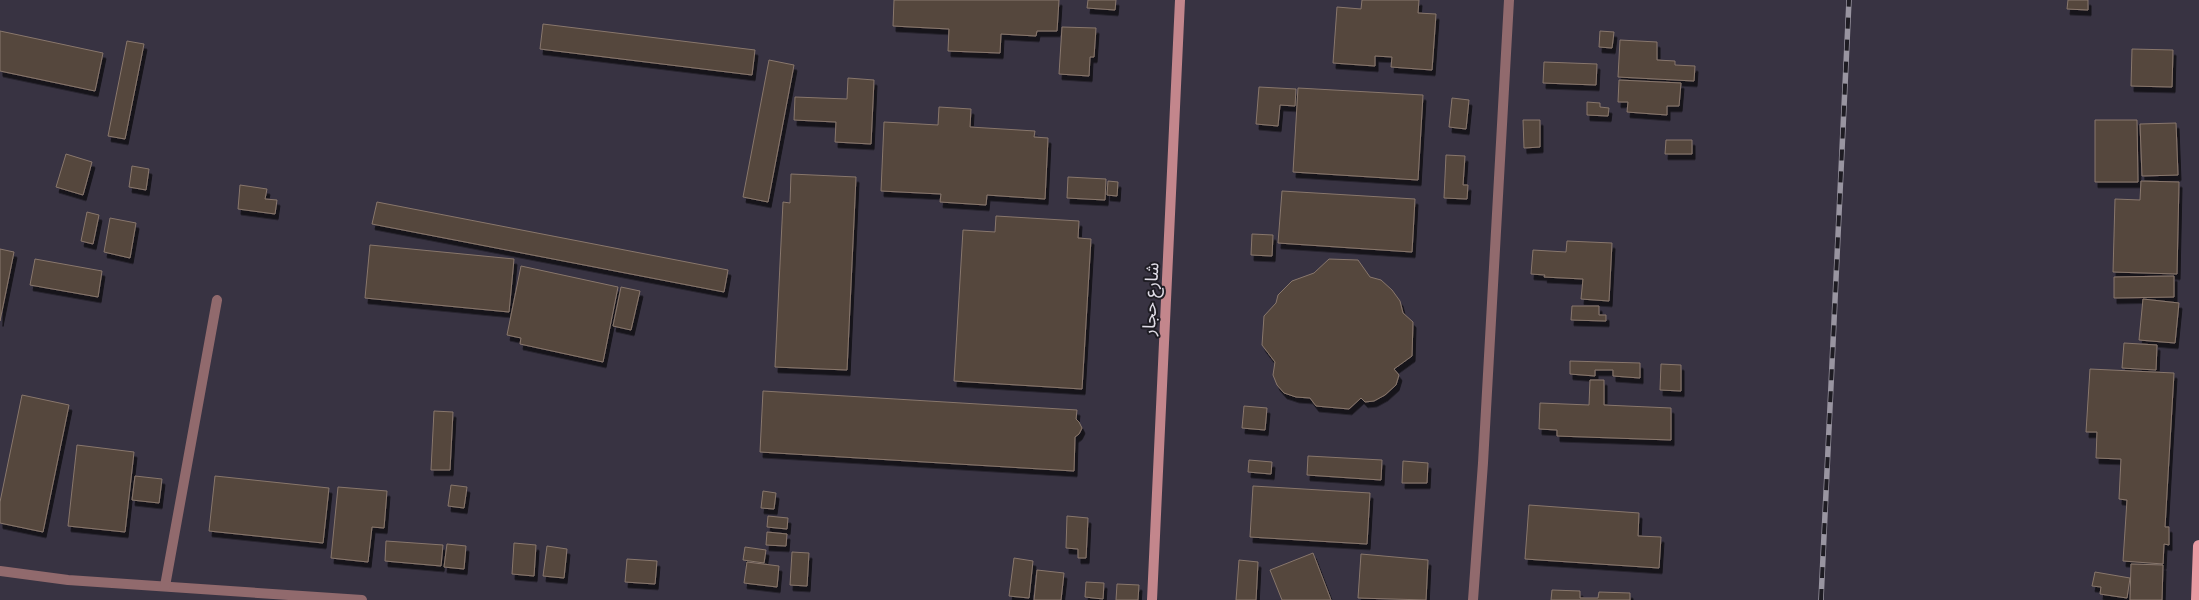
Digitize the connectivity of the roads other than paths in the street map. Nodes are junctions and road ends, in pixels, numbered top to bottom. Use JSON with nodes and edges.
{"nodes":[{"id":1,"x":1180,"y":0,"type":"edge"},
{"id":2,"x":1509,"y":0,"type":"edge"},
{"id":3,"x":217,"y":300,"type":"dead end"},
{"id":4,"x":2199,"y":546,"type":"edge"},
{"id":5,"x":0,"y":571,"type":"edge"},
{"id":6,"x":165,"y":586,"type":"junction"},
{"id":7,"x":259,"y":596,"type":"edge"},
{"id":8,"x":362,"y":600,"type":"edge"},
{"id":9,"x":1152,"y":600,"type":"edge"},
{"id":10,"x":1473,"y":600,"type":"edge"},
{"id":11,"x":2197,"y":600,"type":"edge"}],
"edges":[{"from":1,"to":9,"type":"street","name":"شارع حجار"},
{"from":2,"to":10,"type":"street"},
{"from":3,"to":6,"type":"street"},
{"from":4,"to":11,"type":"main road"},
{"from":5,"to":6,"type":"street"},
{"from":6,"to":7,"type":"street"},
{"from":7,"to":8,"type":"street"}]}
